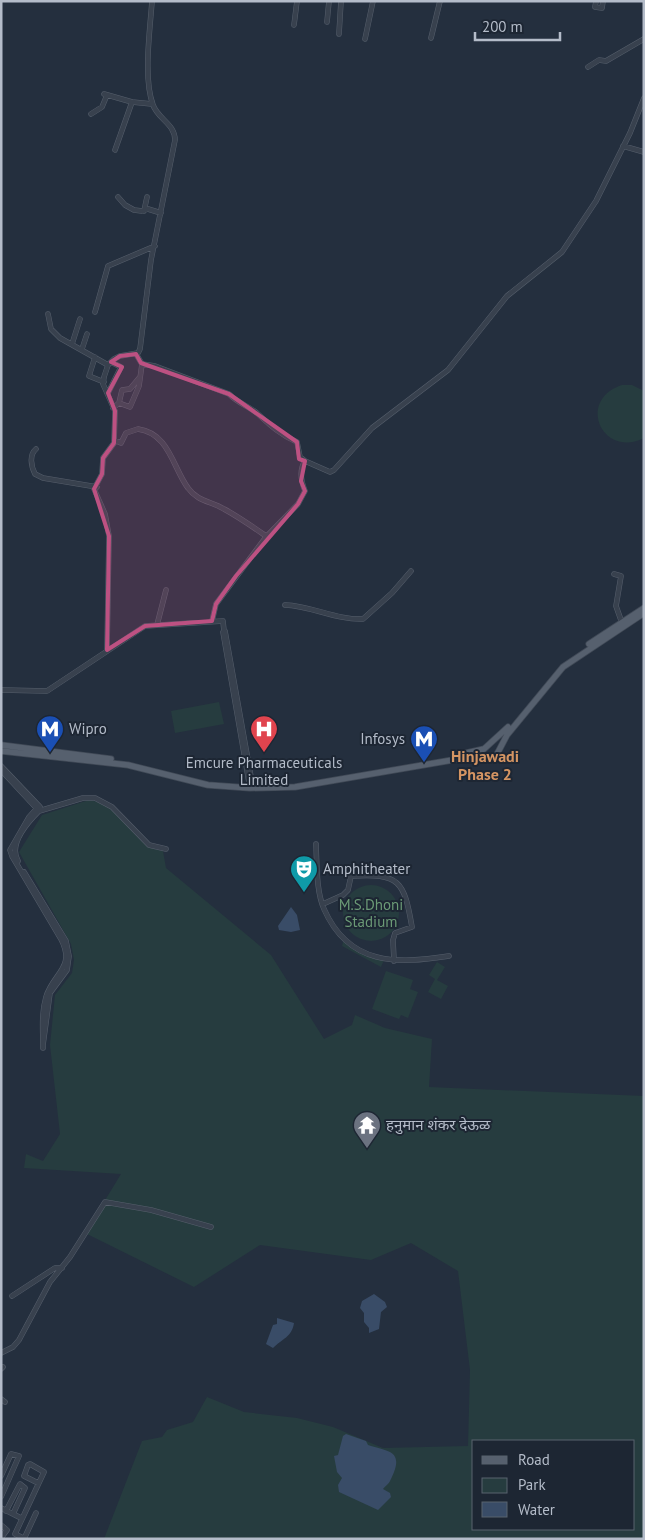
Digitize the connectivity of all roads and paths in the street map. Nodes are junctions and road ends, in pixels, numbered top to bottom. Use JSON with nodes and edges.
{"nodes":[{"id":1,"x":152,"y":1,"type":"edge"},
{"id":2,"x":297,"y":1,"type":"edge"},
{"id":3,"x":329,"y":1,"type":"edge"},
{"id":4,"x":342,"y":1,"type":"edge"},
{"id":5,"x":373,"y":1,"type":"edge"},
{"id":6,"x":440,"y":1,"type":"edge"},
{"id":7,"x":596,"y":1,"type":"edge"},
{"id":8,"x":603,"y":1,"type":"edge"},
{"id":9,"x":327,"y":22,"type":"dead end"},
{"id":10,"x":294,"y":25,"type":"dead end"},
{"id":11,"x":339,"y":34,"type":"dead end"},
{"id":12,"x":430,"y":38,"type":"dead end"},
{"id":13,"x":365,"y":39,"type":"dead end"},
{"id":14,"x":644,"y":39,"type":"edge"},
{"id":15,"x":588,"y":67,"type":"dead end"},
{"id":16,"x":644,"y":98,"type":"edge"},
{"id":17,"x":132,"y":102,"type":"junction"},
{"id":18,"x":152,"y":104,"type":"junction"},
{"id":19,"x":642,"y":109,"type":"edge"},
{"id":20,"x":91,"y":114,"type":"dead end"},
{"id":21,"x":623,"y":146,"type":"junction"},
{"id":22,"x":115,"y":150,"type":"dead end"},
{"id":23,"x":644,"y":152,"type":"edge"},
{"id":24,"x":118,"y":197,"type":"dead end"},
{"id":25,"x":147,"y":198,"type":"dead end"},
{"id":26,"x":144,"y":211,"type":"junction"},
{"id":27,"x":161,"y":213,"type":"junction"},
{"id":28,"x":155,"y":246,"type":"junction"},
{"id":29,"x":95,"y":312,"type":"dead end"},
{"id":30,"x":48,"y":314,"type":"dead end"},
{"id":31,"x":80,"y":319,"type":"dead end"},
{"id":32,"x":86,"y":334,"type":"dead end"},
{"id":33,"x":72,"y":344,"type":"junction"},
{"id":34,"x":82,"y":349,"type":"junction"},
{"id":35,"x":136,"y":354,"type":"junction"},
{"id":36,"x":95,"y":357,"type":"junction"},
{"id":37,"x":142,"y":364,"type":"junction"},
{"id":38,"x":109,"y":365,"type":"junction"},
{"id":39,"x":119,"y":374,"type":"junction"},
{"id":40,"x":141,"y":376,"type":"junction"},
{"id":41,"x":104,"y":382,"type":"junction"},
{"id":42,"x":108,"y":393,"type":"junction"},
{"id":43,"x":119,"y":403,"type":"junction"},
{"id":44,"x":113,"y":408,"type":"junction"},
{"id":45,"x":114,"y":440,"type":"junction"},
{"id":46,"x":36,"y":449,"type":"dead end"},
{"id":47,"x":305,"y":461,"type":"junction"},
{"id":48,"x":97,"y":487,"type":"junction"},
{"id":49,"x":266,"y":536,"type":"junction"},
{"id":50,"x":412,"y":571,"type":"dead end"},
{"id":51,"x":614,"y":574,"type":"dead end"},
{"id":52,"x":166,"y":590,"type":"dead end"},
{"id":53,"x":285,"y":605,"type":"dead end"},
{"id":54,"x":644,"y":608,"type":"edge"},
{"id":55,"x":644,"y":613,"type":"edge"},
{"id":56,"x":212,"y":621,"type":"junction"},
{"id":57,"x":622,"y":622,"type":"junction"},
{"id":58,"x":157,"y":625,"type":"junction"},
{"id":59,"x":107,"y":650,"type":"junction"},
{"id":60,"x":568,"y":661,"type":"junction"},
{"id":61,"x":1,"y":690,"type":"edge"},
{"id":62,"x":2,"y":750,"type":"edge"},
{"id":63,"x":486,"y":750,"type":"junction"},
{"id":64,"x":497,"y":751,"type":"junction"},
{"id":65,"x":1,"y":766,"type":"edge"},
{"id":66,"x":1,"y":770,"type":"edge"},
{"id":67,"x":252,"y":787,"type":"junction"},
{"id":68,"x":39,"y":808,"type":"junction"},
{"id":69,"x":316,"y":844,"type":"dead end"},
{"id":70,"x":166,"y":849,"type":"dead end"},
{"id":71,"x":322,"y":904,"type":"junction"},
{"id":72,"x":449,"y":956,"type":"dead end"},
{"id":73,"x":394,"y":961,"type":"junction"},
{"id":74,"x":43,"y":1047,"type":"dead end"},
{"id":75,"x":211,"y":1227,"type":"dead end"},
{"id":76,"x":62,"y":1268,"type":"junction"},
{"id":77,"x":43,"y":1277,"type":"junction"},
{"id":78,"x":50,"y":1282,"type":"junction"},
{"id":79,"x":12,"y":1296,"type":"dead end"},
{"id":80,"x":1,"y":1353,"type":"edge"},
{"id":81,"x":1,"y":1476,"type":"edge"},
{"id":82,"x":38,"y":1483,"type":"junction"},
{"id":83,"x":1,"y":1497,"type":"edge"},
{"id":84,"x":5,"y":1509,"type":"edge"},
{"id":85,"x":14,"y":1513,"type":"junction"},
{"id":86,"x":36,"y":1513,"type":"dead end"},
{"id":87,"x":21,"y":1518,"type":"junction"},
{"id":88,"x":1,"y":1525,"type":"edge"},
{"id":89,"x":1,"y":1538,"type":"edge"},
{"id":90,"x":24,"y":1539,"type":"edge"}],
"edges":[{"from":1,"to":18,"type":"street"},
{"from":2,"to":10,"type":"street"},
{"from":3,"to":9,"type":"street"},
{"from":4,"to":11,"type":"street"},
{"from":5,"to":13,"type":"street"},
{"from":6,"to":12,"type":"street"},
{"from":7,"to":8,"type":"street"},
{"from":14,"to":15,"type":"street"},
{"from":16,"to":19,"type":"street"},
{"from":17,"to":18,"type":"street"},
{"from":17,"to":20,"type":"street"},
{"from":17,"to":22,"type":"street"},
{"from":18,"to":27,"type":"street"},
{"from":19,"to":21,"type":"street"},
{"from":21,"to":23,"type":"street"},
{"from":21,"to":47,"type":"street"},
{"from":24,"to":26,"type":"street"},
{"from":25,"to":26,"type":"street"},
{"from":26,"to":27,"type":"street"},
{"from":27,"to":28,"type":"street"},
{"from":28,"to":29,"type":"street"},
{"from":28,"to":35,"type":"street"},
{"from":30,"to":33,"type":"street"},
{"from":31,"to":33,"type":"street"},
{"from":32,"to":34,"type":"street"},
{"from":33,"to":34,"type":"street"},
{"from":34,"to":36,"type":"street"},
{"from":35,"to":37,"type":"street"},
{"from":35,"to":38,"type":"street"},
{"from":36,"to":38,"type":"street"},
{"from":36,"to":41,"type":"street"},
{"from":37,"to":40,"type":"street"},
{"from":37,"to":47,"type":"street"},
{"from":38,"to":39,"type":"street"},
{"from":38,"to":39,"type":"street"},
{"from":38,"to":41,"type":"street"},
{"from":39,"to":42,"type":"street"},
{"from":40,"to":43,"type":"street"},
{"from":40,"to":43,"type":"street"},
{"from":41,"to":42,"type":"street"},
{"from":42,"to":44,"type":"street"},
{"from":43,"to":44,"type":"street"},
{"from":44,"to":45,"type":"street"},
{"from":45,"to":48,"type":"street"},
{"from":45,"to":49,"type":"street"},
{"from":46,"to":48,"type":"street"},
{"from":47,"to":49,"type":"street"},
{"from":48,"to":59,"type":"street"},
{"from":49,"to":56,"type":"street"},
{"from":50,"to":53,"type":"street"},
{"from":51,"to":57,"type":"street"},
{"from":52,"to":58,"type":"street"},
{"from":54,"to":57,"type":"main road"},
{"from":55,"to":60,"type":"main road"},
{"from":56,"to":58,"type":"street"},
{"from":56,"to":67,"type":"street"},
{"from":57,"to":60,"type":"main road"},
{"from":58,"to":59,"type":"street"},
{"from":59,"to":61,"type":"street"},
{"from":60,"to":63,"type":"main road"},
{"from":60,"to":64,"type":"main road"},
{"from":62,"to":67,"type":"main road"},
{"from":63,"to":64,"type":"main road"},
{"from":63,"to":64,"type":"main road"},
{"from":63,"to":67,"type":"main road"},
{"from":65,"to":68,"type":"street"},
{"from":66,"to":68,"type":"street"},
{"from":68,"to":70,"type":"street"},
{"from":68,"to":74,"type":"street"},
{"from":69,"to":71,"type":"street"},
{"from":71,"to":73,"type":"street"},
{"from":71,"to":73,"type":"street"},
{"from":72,"to":73,"type":"street"},
{"from":75,"to":76,"type":"street"},
{"from":76,"to":77,"type":"street"},
{"from":76,"to":78,"type":"street"},
{"from":77,"to":78,"type":"street"},
{"from":77,"to":79,"type":"street"},
{"from":78,"to":80,"type":"street"},
{"from":81,"to":83,"type":"street"},
{"from":82,"to":82,"type":"street"},
{"from":82,"to":87,"type":"street"},
{"from":84,"to":85,"type":"street"},
{"from":84,"to":85,"type":"street"},
{"from":85,"to":87,"type":"street"},
{"from":86,"to":90,"type":"street"},
{"from":87,"to":90,"type":"street"},
{"from":88,"to":89,"type":"street"}]}
